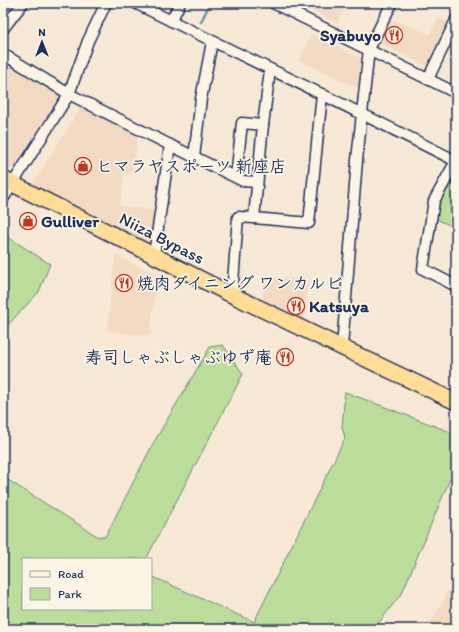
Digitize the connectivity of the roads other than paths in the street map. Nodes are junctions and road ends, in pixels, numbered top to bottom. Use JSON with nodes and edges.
{"nodes":[{"id":1,"x":23,"y":3,"type":"edge"},
{"id":2,"x":106,"y":3,"type":"edge"},
{"id":3,"x":135,"y":3,"type":"edge"},
{"id":4,"x":180,"y":3,"type":"edge"},
{"id":5,"x":273,"y":3,"type":"edge"},
{"id":6,"x":392,"y":3,"type":"edge"},
{"id":7,"x":456,"y":20,"type":"edge"},
{"id":8,"x":171,"y":21,"type":"junction"},
{"id":9,"x":3,"y":29,"type":"edge"},
{"id":10,"x":212,"y":42,"type":"junction"},
{"id":11,"x":369,"y":49,"type":"junction"},
{"id":12,"x":3,"y":54,"type":"edge"},
{"id":13,"x":270,"y":70,"type":"junction"},
{"id":14,"x":428,"y":79,"type":"junction"},
{"id":15,"x":456,"y":93,"type":"edge"},
{"id":16,"x":69,"y":94,"type":"junction"},
{"id":17,"x":322,"y":94,"type":"junction"},
{"id":18,"x":362,"y":113,"type":"junction"},
{"id":19,"x":263,"y":125,"type":"junction"},
{"id":20,"x":170,"y":145,"type":"junction"},
{"id":21,"x":194,"y":157,"type":"junction"},
{"id":22,"x":456,"y":161,"type":"edge"},
{"id":23,"x":236,"y":177,"type":"junction"},
{"id":24,"x":257,"y":182,"type":"junction"},
{"id":25,"x":6,"y":189,"type":"edge"},
{"id":26,"x":254,"y":218,"type":"junction"},
{"id":27,"x":154,"y":255,"type":"junction"},
{"id":28,"x":456,"y":286,"type":"edge"},
{"id":29,"x":232,"y":295,"type":"junction"},
{"id":30,"x":342,"y":347,"type":"junction"},
{"id":31,"x":456,"y":402,"type":"edge"},
{"id":32,"x":456,"y":412,"type":"edge"}],
"edges":[{"from":1,"to":9,"type":"street"},
{"from":2,"to":16,"type":"street"},
{"from":3,"to":8,"type":"street"},
{"from":4,"to":8,"type":"street"},
{"from":5,"to":11,"type":"street"},
{"from":6,"to":11,"type":"street"},
{"from":7,"to":14,"type":"street"},
{"from":8,"to":10,"type":"street"},
{"from":10,"to":13,"type":"street"},
{"from":10,"to":21,"type":"street"},
{"from":11,"to":14,"type":"street"},
{"from":11,"to":18,"type":"street"},
{"from":12,"to":16,"type":"street"},
{"from":13,"to":17,"type":"street"},
{"from":13,"to":19,"type":"street"},
{"from":14,"to":15,"type":"street"},
{"from":16,"to":20,"type":"street"},
{"from":16,"to":25,"type":"street"},
{"from":17,"to":18,"type":"street"},
{"from":17,"to":26,"type":"street"},
{"from":18,"to":22,"type":"street"},
{"from":18,"to":30,"type":"street"},
{"from":19,"to":23,"type":"street"},
{"from":19,"to":24,"type":"street"},
{"from":20,"to":21,"type":"street"},
{"from":20,"to":27,"type":"street"},
{"from":21,"to":23,"type":"street"},
{"from":22,"to":28,"type":"street"},
{"from":23,"to":24,"type":"street"},
{"from":24,"to":26,"type":"street"},
{"from":25,"to":27,"type":"highway","name":"Niiza Bypass"},
{"from":25,"to":32,"type":"highway","name":"Niiza Bypass"},
{"from":26,"to":29,"type":"street"},
{"from":27,"to":29,"type":"highway","name":"Niiza Bypass"},
{"from":29,"to":30,"type":"highway","name":"Niiza Bypass"},
{"from":30,"to":31,"type":"highway","name":"Niiza Bypass"}]}
